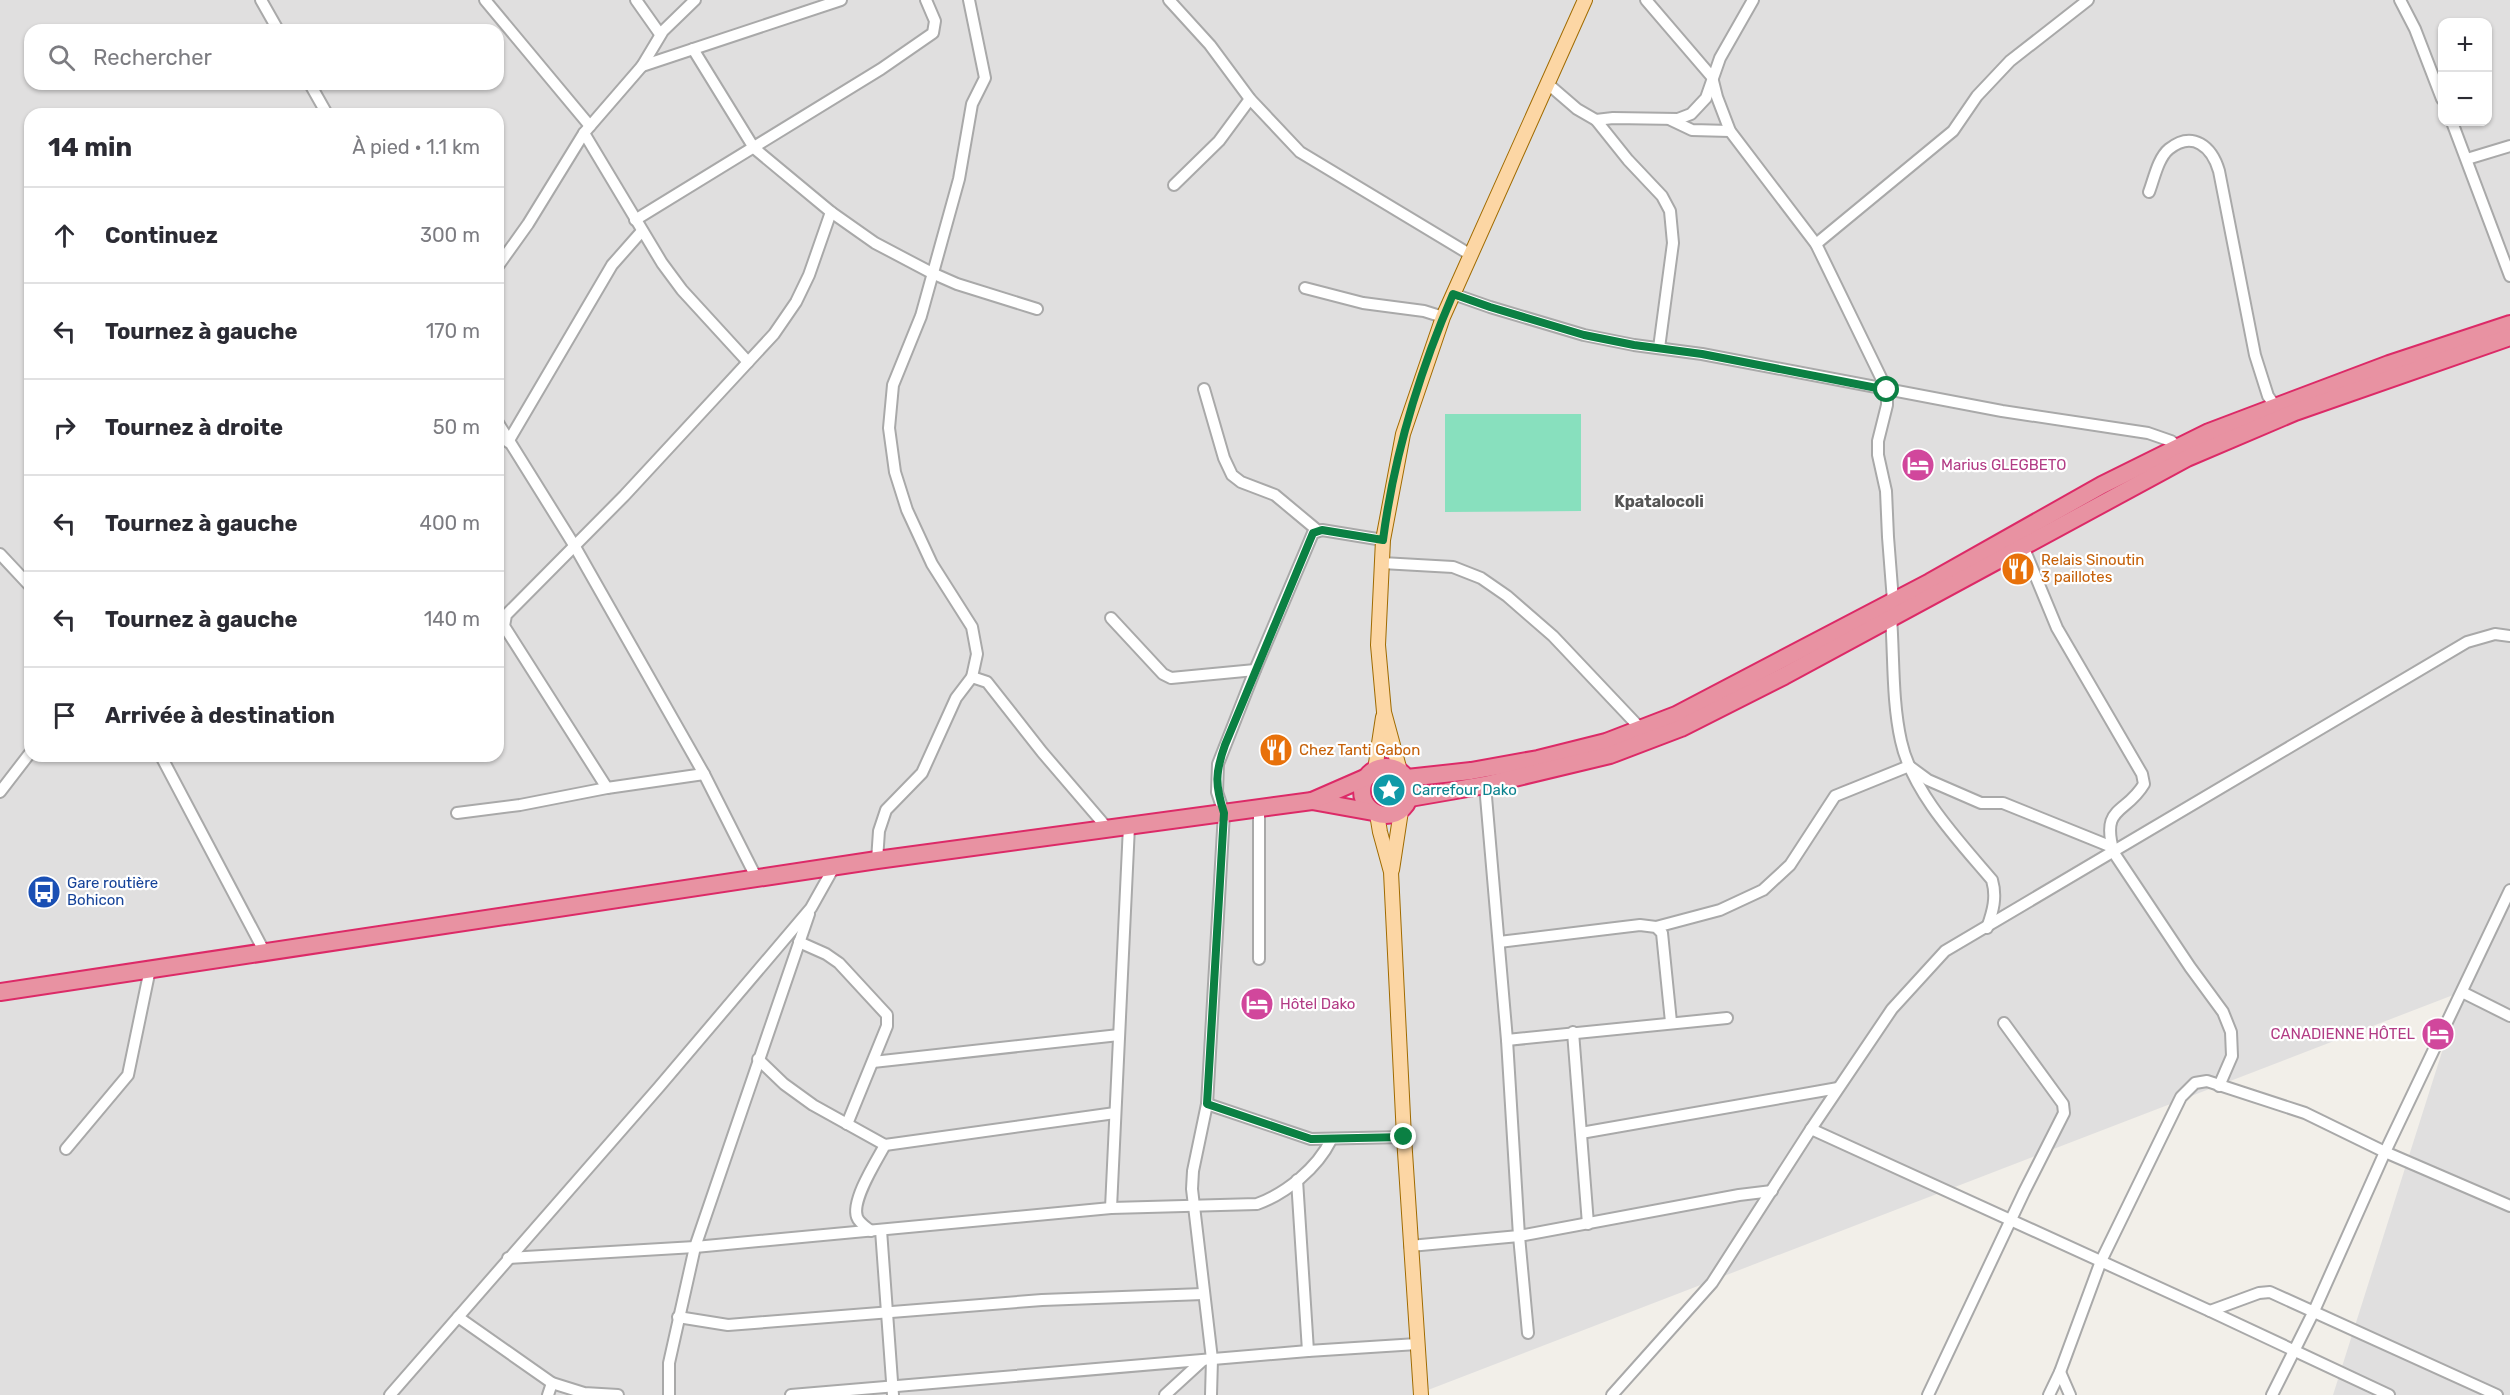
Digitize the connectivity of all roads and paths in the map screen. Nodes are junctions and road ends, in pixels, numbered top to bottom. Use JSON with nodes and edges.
{"nodes":[{"id":1,"x":261,"y":0,"type":"edge"},
{"id":2,"x":485,"y":0,"type":"edge"},
{"id":3,"x":636,"y":0,"type":"edge"},
{"id":4,"x":695,"y":0,"type":"edge"},
{"id":5,"x":841,"y":0,"type":"edge"},
{"id":6,"x":926,"y":0,"type":"edge"},
{"id":7,"x":969,"y":0,"type":"edge"},
{"id":8,"x":1169,"y":0,"type":"edge"},
{"id":9,"x":1585,"y":0,"type":"edge"},
{"id":10,"x":1646,"y":0,"type":"edge"},
{"id":11,"x":1753,"y":0,"type":"edge"},
{"id":12,"x":2088,"y":0,"type":"edge"},
{"id":13,"x":2400,"y":0,"type":"edge"},
{"id":14,"x":275,"y":24,"type":"edge"},
{"id":15,"x":504,"y":24,"type":"edge"},
{"id":16,"x":504,"y":24,"type":"edge"},
{"id":17,"x":660,"y":34,"type":"junction"},
{"id":18,"x":693,"y":49,"type":"junction"},
{"id":19,"x":642,"y":66,"type":"junction"},
{"id":20,"x":1712,"y":77,"type":"junction"},
{"id":21,"x":1548,"y":84,"type":"junction"},
{"id":22,"x":2438,"y":89,"type":"edge"},
{"id":23,"x":313,"y":90,"type":"edge"},
{"id":24,"x":1250,"y":99,"type":"junction"},
{"id":25,"x":324,"y":108,"type":"edge"},
{"id":26,"x":1596,"y":120,"type":"junction"},
{"id":27,"x":1671,"y":120,"type":"junction"},
{"id":28,"x":2454,"y":126,"type":"edge"},
{"id":29,"x":587,"y":130,"type":"junction"},
{"id":30,"x":1730,"y":131,"type":"junction"},
{"id":31,"x":2510,"y":146,"type":"edge"},
{"id":32,"x":754,"y":148,"type":"junction"},
{"id":33,"x":2468,"y":159,"type":"junction"},
{"id":34,"x":1174,"y":185,"type":"dead end"},
{"id":35,"x":2148,"y":192,"type":"dead end"},
{"id":36,"x":831,"y":212,"type":"junction"},
{"id":37,"x":635,"y":220,"type":"junction"},
{"id":38,"x":642,"y":231,"type":"junction"},
{"id":39,"x":1816,"y":243,"type":"junction"},
{"id":40,"x":1471,"y":255,"type":"junction"},
{"id":41,"x":504,"y":258,"type":"edge"},
{"id":42,"x":932,"y":273,"type":"junction"},
{"id":43,"x":2510,"y":276,"type":"edge"},
{"id":44,"x":1305,"y":288,"type":"dead end"},
{"id":45,"x":1453,"y":294,"type":"junction"},
{"id":46,"x":1037,"y":309,"type":"dead end"},
{"id":47,"x":1443,"y":317,"type":"junction"},
{"id":48,"x":2510,"y":324,"type":"edge"},
{"id":49,"x":2510,"y":337,"type":"edge"},
{"id":50,"x":1659,"y":348,"type":"junction"},
{"id":51,"x":748,"y":362,"type":"junction"},
{"id":52,"x":1204,"y":389,"type":"dead end"},
{"id":53,"x":1887,"y":390,"type":"junction"},
{"id":54,"x":2276,"y":407,"type":"junction"},
{"id":55,"x":504,"y":434,"type":"edge"},
{"id":56,"x":508,"y":442,"type":"junction"},
{"id":57,"x":2183,"y":452,"type":"junction"},
{"id":58,"x":1317,"y":530,"type":"junction"},
{"id":59,"x":1383,"y":540,"type":"junction"},
{"id":60,"x":574,"y":544,"type":"junction"},
{"id":61,"x":2023,"y":546,"type":"junction"},
{"id":62,"x":0,"y":554,"type":"edge"},
{"id":63,"x":1382,"y":563,"type":"junction"},
{"id":64,"x":24,"y":580,"type":"edge"},
{"id":65,"x":1892,"y":609,"type":"junction"},
{"id":66,"x":1111,"y":618,"type":"dead end"},
{"id":67,"x":2510,"y":636,"type":"edge"},
{"id":68,"x":1255,"y":670,"type":"junction"},
{"id":69,"x":972,"y":677,"type":"junction"},
{"id":70,"x":1384,"y":712,"type":"junction"},
{"id":71,"x":1641,"y":729,"type":"junction"},
{"id":72,"x":24,"y":761,"type":"edge"},
{"id":73,"x":164,"y":762,"type":"edge"},
{"id":74,"x":1909,"y":766,"type":"junction"},
{"id":75,"x":1371,"y":773,"type":"junction"},
{"id":76,"x":704,"y":774,"type":"junction"},
{"id":77,"x":1404,"y":775,"type":"junction"},
{"id":78,"x":1485,"y":784,"type":"junction"},
{"id":79,"x":607,"y":788,"type":"junction"},
{"id":80,"x":0,"y":792,"type":"edge"},
{"id":81,"x":1312,"y":801,"type":"junction"},
{"id":82,"x":1405,"y":805,"type":"junction"},
{"id":83,"x":1259,"y":808,"type":"junction"},
{"id":84,"x":457,"y":813,"type":"dead end"},
{"id":85,"x":1224,"y":813,"type":"junction"},
{"id":86,"x":1375,"y":813,"type":"junction"},
{"id":87,"x":1129,"y":826,"type":"junction"},
{"id":88,"x":1108,"y":829,"type":"junction"},
{"id":89,"x":2113,"y":850,"type":"junction"},
{"id":90,"x":877,"y":860,"type":"junction"},
{"id":91,"x":834,"y":867,"type":"junction"},
{"id":92,"x":1391,"y":872,"type":"junction"},
{"id":93,"x":758,"y":879,"type":"junction"},
{"id":94,"x":2510,"y":890,"type":"edge"},
{"id":95,"x":812,"y":908,"type":"junction"},
{"id":96,"x":1656,"y":927,"type":"junction"},
{"id":97,"x":1987,"y":928,"type":"junction"},
{"id":98,"x":799,"y":942,"type":"junction"},
{"id":99,"x":1499,"y":942,"type":"junction"},
{"id":100,"x":264,"y":951,"type":"junction"},
{"id":101,"x":1259,"y":959,"type":"dead end"},
{"id":102,"x":150,"y":969,"type":"junction"},
{"id":103,"x":0,"y":992,"type":"edge"},
{"id":104,"x":2462,"y":992,"type":"junction"},
{"id":105,"x":2510,"y":1016,"type":"edge"},
{"id":106,"x":1727,"y":1018,"type":"dead end"},
{"id":107,"x":1671,"y":1022,"type":"junction"},
{"id":108,"x":2004,"y":1023,"type":"dead end"},
{"id":109,"x":1573,"y":1032,"type":"junction"},
{"id":110,"x":1119,"y":1035,"type":"junction"},
{"id":111,"x":1508,"y":1040,"type":"junction"},
{"id":112,"x":758,"y":1059,"type":"junction"},
{"id":113,"x":873,"y":1062,"type":"junction"},
{"id":114,"x":2219,"y":1086,"type":"junction"},
{"id":115,"x":1838,"y":1088,"type":"junction"},
{"id":116,"x":1207,"y":1104,"type":"junction"},
{"id":117,"x":1115,"y":1113,"type":"junction"},
{"id":118,"x":848,"y":1124,"type":"junction"},
{"id":119,"x":1811,"y":1129,"type":"junction"},
{"id":120,"x":1581,"y":1133,"type":"junction"},
{"id":121,"x":1404,"y":1137,"type":"junction"},
{"id":122,"x":1331,"y":1140,"type":"junction"},
{"id":123,"x":885,"y":1145,"type":"junction"},
{"id":124,"x":66,"y":1149,"type":"dead end"},
{"id":125,"x":2385,"y":1152,"type":"junction"},
{"id":126,"x":1298,"y":1180,"type":"junction"},
{"id":127,"x":1772,"y":1191,"type":"junction"},
{"id":128,"x":1195,"y":1206,"type":"junction"},
{"id":129,"x":2510,"y":1206,"type":"edge"},
{"id":130,"x":1111,"y":1208,"type":"junction"},
{"id":131,"x":2012,"y":1220,"type":"junction"},
{"id":132,"x":1588,"y":1224,"type":"junction"},
{"id":133,"x":876,"y":1231,"type":"junction"},
{"id":134,"x":1519,"y":1236,"type":"junction"},
{"id":135,"x":1410,"y":1246,"type":"junction"},
{"id":136,"x":695,"y":1247,"type":"junction"},
{"id":137,"x":508,"y":1258,"type":"junction"},
{"id":138,"x":2101,"y":1261,"type":"junction"},
{"id":139,"x":1203,"y":1294,"type":"junction"},
{"id":140,"x":888,"y":1311,"type":"junction"},
{"id":141,"x":2210,"y":1311,"type":"junction"},
{"id":142,"x":2314,"y":1311,"type":"junction"},
{"id":143,"x":458,"y":1317,"type":"junction"},
{"id":144,"x":678,"y":1317,"type":"junction"},
{"id":145,"x":1528,"y":1333,"type":"dead end"},
{"id":146,"x":1417,"y":1344,"type":"junction"},
{"id":147,"x":2293,"y":1350,"type":"junction"},
{"id":148,"x":1308,"y":1351,"type":"junction"},
{"id":149,"x":1207,"y":1360,"type":"junction"},
{"id":150,"x":2060,"y":1372,"type":"junction"},
{"id":151,"x":552,"y":1383,"type":"junction"},
{"id":152,"x":893,"y":1391,"type":"edge"},
{"id":153,"x":390,"y":1395,"type":"edge"},
{"id":154,"x":548,"y":1395,"type":"edge"},
{"id":155,"x":618,"y":1395,"type":"edge"},
{"id":156,"x":668,"y":1395,"type":"edge"},
{"id":157,"x":791,"y":1395,"type":"edge"},
{"id":158,"x":1165,"y":1395,"type":"edge"},
{"id":159,"x":1211,"y":1395,"type":"edge"},
{"id":160,"x":1421,"y":1395,"type":"edge"},
{"id":161,"x":1612,"y":1395,"type":"edge"},
{"id":162,"x":1928,"y":1395,"type":"edge"},
{"id":163,"x":2049,"y":1395,"type":"edge"},
{"id":164,"x":2070,"y":1395,"type":"edge"},
{"id":165,"x":2271,"y":1395,"type":"edge"},
{"id":166,"x":2389,"y":1395,"type":"edge"},
{"id":167,"x":2497,"y":1395,"type":"edge"}],
"edges":[{"from":1,"to":14,"type":"street"},
{"from":2,"to":15,"type":"street"},
{"from":3,"to":17,"type":"street"},
{"from":4,"to":17,"type":"street"},
{"from":5,"to":18,"type":"street"},
{"from":6,"to":32,"type":"street"},
{"from":7,"to":42,"type":"street"},
{"from":8,"to":24,"type":"street"},
{"from":9,"to":21,"type":"main road"},
{"from":10,"to":20,"type":"street"},
{"from":11,"to":20,"type":"street"},
{"from":12,"to":39,"type":"street"},
{"from":13,"to":22,"type":"street"},
{"from":16,"to":29,"type":"street"},
{"from":17,"to":19,"type":"street"},
{"from":18,"to":19,"type":"street"},
{"from":18,"to":32,"type":"street"},
{"from":19,"to":29,"type":"street"},
{"from":20,"to":27,"type":"street"},
{"from":20,"to":30,"type":"street"},
{"from":21,"to":26,"type":"street"},
{"from":21,"to":40,"type":"main road"},
{"from":23,"to":25,"type":"street"},
{"from":24,"to":34,"type":"street"},
{"from":24,"to":40,"type":"street"},
{"from":26,"to":27,"type":"street"},
{"from":26,"to":50,"type":"street"},
{"from":27,"to":30,"type":"street"},
{"from":28,"to":33,"type":"street"},
{"from":29,"to":37,"type":"street"},
{"from":29,"to":41,"type":"street"},
{"from":30,"to":39,"type":"street"},
{"from":31,"to":33,"type":"street"},
{"from":32,"to":36,"type":"street"},
{"from":32,"to":37,"type":"street"},
{"from":33,"to":43,"type":"street"},
{"from":35,"to":54,"type":"street"},
{"from":36,"to":42,"type":"street"},
{"from":36,"to":51,"type":"street"},
{"from":37,"to":38,"type":"street"},
{"from":38,"to":51,"type":"street"},
{"from":38,"to":56,"type":"street"},
{"from":39,"to":53,"type":"street"},
{"from":40,"to":45,"type":"main road"},
{"from":42,"to":46,"type":"street"},
{"from":42,"to":69,"type":"street"},
{"from":44,"to":47,"type":"street"},
{"from":45,"to":47,"type":"main road"},
{"from":45,"to":50,"type":"street"},
{"from":47,"to":59,"type":"main road"},
{"from":48,"to":54,"type":"highway"},
{"from":49,"to":57,"type":"highway"},
{"from":50,"to":53,"type":"street"},
{"from":51,"to":60,"type":"street"},
{"from":52,"to":58,"type":"street"},
{"from":53,"to":57,"type":"street"},
{"from":53,"to":65,"type":"street"},
{"from":54,"to":57,"type":"highway"},
{"from":55,"to":56,"type":"street"},
{"from":56,"to":60,"type":"street"},
{"from":57,"to":61,"type":"highway"},
{"from":57,"to":65,"type":"highway"},
{"from":58,"to":59,"type":"street"},
{"from":58,"to":68,"type":"street"},
{"from":59,"to":63,"type":"main road"},
{"from":60,"to":76,"type":"street"},
{"from":60,"to":79,"type":"street"},
{"from":61,"to":65,"type":"highway"},
{"from":61,"to":89,"type":"street"},
{"from":62,"to":64,"type":"street"},
{"from":63,"to":70,"type":"main road"},
{"from":63,"to":71,"type":"street"},
{"from":65,"to":71,"type":"highway"},
{"from":65,"to":74,"type":"street"},
{"from":65,"to":78,"type":"highway"},
{"from":66,"to":68,"type":"street"},
{"from":67,"to":89,"type":"street"},
{"from":68,"to":85,"type":"street"},
{"from":69,"to":88,"type":"street"},
{"from":69,"to":90,"type":"street"},
{"from":70,"to":75,"type":"main road"},
{"from":70,"to":77,"type":"main road"},
{"from":71,"to":77,"type":"highway"},
{"from":72,"to":80,"type":"street"},
{"from":73,"to":100,"type":"street"},
{"from":74,"to":89,"type":"street"},
{"from":74,"to":96,"type":"street"},
{"from":74,"to":97,"type":"street"},
{"from":75,"to":77,"type":"highway"},
{"from":75,"to":81,"type":"highway"},
{"from":75,"to":86,"type":"highway"},
{"from":76,"to":79,"type":"street"},
{"from":76,"to":93,"type":"street"},
{"from":77,"to":82,"type":"highway"},
{"from":78,"to":82,"type":"highway"},
{"from":78,"to":99,"type":"street"},
{"from":79,"to":84,"type":"street"},
{"from":81,"to":83,"type":"highway"},
{"from":81,"to":86,"type":"highway"},
{"from":82,"to":86,"type":"highway"},
{"from":82,"to":92,"type":"main road"},
{"from":83,"to":85,"type":"highway"},
{"from":83,"to":101,"type":"street"},
{"from":85,"to":87,"type":"highway"},
{"from":85,"to":116,"type":"street"},
{"from":86,"to":92,"type":"main road"},
{"from":87,"to":88,"type":"highway"},
{"from":87,"to":110,"type":"street"},
{"from":88,"to":90,"type":"highway"},
{"from":89,"to":97,"type":"street"},
{"from":89,"to":114,"type":"street"},
{"from":90,"to":91,"type":"highway"},
{"from":91,"to":93,"type":"highway"},
{"from":91,"to":95,"type":"street"},
{"from":92,"to":121,"type":"main road"},
{"from":93,"to":100,"type":"highway"},
{"from":94,"to":104,"type":"street"},
{"from":95,"to":98,"type":"street"},
{"from":95,"to":137,"type":"street"},
{"from":96,"to":99,"type":"street"},
{"from":96,"to":107,"type":"street"},
{"from":97,"to":115,"type":"street"},
{"from":98,"to":112,"type":"street"},
{"from":98,"to":113,"type":"street"},
{"from":99,"to":111,"type":"street"},
{"from":100,"to":102,"type":"highway"},
{"from":102,"to":103,"type":"highway"},
{"from":102,"to":124,"type":"street"},
{"from":104,"to":105,"type":"street"},
{"from":104,"to":125,"type":"street"},
{"from":106,"to":107,"type":"street"},
{"from":107,"to":109,"type":"street"},
{"from":108,"to":131,"type":"street"},
{"from":109,"to":111,"type":"street"},
{"from":109,"to":120,"type":"street"},
{"from":110,"to":113,"type":"street"},
{"from":110,"to":117,"type":"street"},
{"from":111,"to":134,"type":"street"},
{"from":112,"to":118,"type":"street"},
{"from":112,"to":136,"type":"street"},
{"from":113,"to":118,"type":"street"},
{"from":114,"to":125,"type":"street"},
{"from":114,"to":138,"type":"street"},
{"from":115,"to":119,"type":"street"},
{"from":115,"to":120,"type":"street"},
{"from":116,"to":122,"type":"street"},
{"from":116,"to":128,"type":"street"},
{"from":117,"to":123,"type":"street"},
{"from":117,"to":130,"type":"street"},
{"from":118,"to":123,"type":"street"},
{"from":119,"to":127,"type":"street"},
{"from":119,"to":131,"type":"street"},
{"from":120,"to":132,"type":"street"},
{"from":121,"to":122,"type":"street"},
{"from":121,"to":135,"type":"main road"},
{"from":122,"to":126,"type":"street"},
{"from":123,"to":133,"type":"street"},
{"from":125,"to":129,"type":"street"},
{"from":125,"to":142,"type":"street"},
{"from":126,"to":128,"type":"street"},
{"from":126,"to":148,"type":"street"},
{"from":127,"to":132,"type":"street"},
{"from":127,"to":161,"type":"street"},
{"from":128,"to":130,"type":"street"},
{"from":128,"to":139,"type":"street"},
{"from":130,"to":133,"type":"street"},
{"from":131,"to":138,"type":"street"},
{"from":131,"to":162,"type":"street"},
{"from":132,"to":134,"type":"street"},
{"from":133,"to":136,"type":"street"},
{"from":133,"to":140,"type":"street"},
{"from":134,"to":135,"type":"street"},
{"from":134,"to":145,"type":"street"},
{"from":135,"to":146,"type":"main road"},
{"from":136,"to":137,"type":"street"},
{"from":136,"to":144,"type":"street"},
{"from":137,"to":143,"type":"street"},
{"from":138,"to":141,"type":"street"},
{"from":138,"to":150,"type":"street"},
{"from":139,"to":140,"type":"street"},
{"from":139,"to":149,"type":"street"},
{"from":140,"to":144,"type":"street"},
{"from":140,"to":152,"type":"street"},
{"from":141,"to":142,"type":"street"},
{"from":141,"to":147,"type":"street"},
{"from":142,"to":147,"type":"street"},
{"from":142,"to":167,"type":"street"},
{"from":143,"to":151,"type":"street"},
{"from":143,"to":153,"type":"street"},
{"from":144,"to":156,"type":"street"},
{"from":146,"to":148,"type":"street"},
{"from":146,"to":160,"type":"main road"},
{"from":147,"to":165,"type":"street"},
{"from":147,"to":166,"type":"street"},
{"from":148,"to":149,"type":"street"},
{"from":149,"to":152,"type":"street"},
{"from":149,"to":158,"type":"street"},
{"from":149,"to":159,"type":"street"},
{"from":150,"to":163,"type":"street"},
{"from":150,"to":164,"type":"street"},
{"from":151,"to":154,"type":"street"},
{"from":151,"to":155,"type":"street"},
{"from":152,"to":157,"type":"street"}]}
